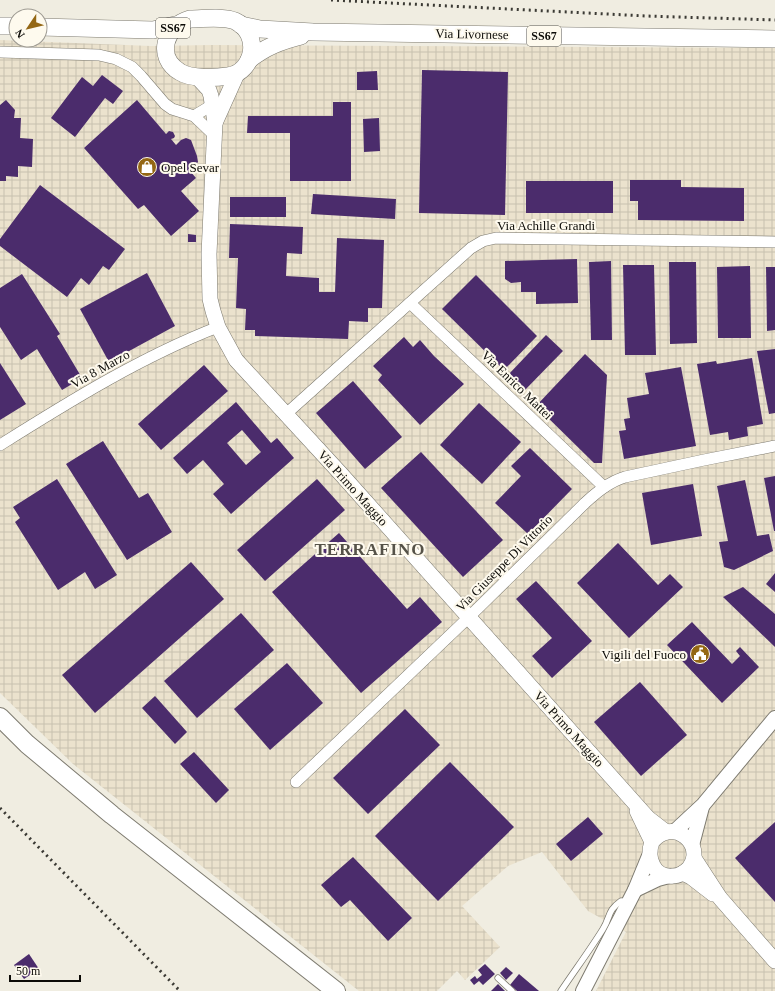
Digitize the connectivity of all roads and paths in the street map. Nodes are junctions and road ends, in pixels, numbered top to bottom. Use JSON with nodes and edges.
{"nodes":[{"id":1,"x":176,"y":25,"type":"junction"},
{"id":2,"x":241,"y":25,"type":"junction"},
{"id":3,"x":48,"y":27,"type":"edge"},
{"id":4,"x":136,"y":30,"type":"junction"},
{"id":5,"x":314,"y":32,"type":"junction"},
{"id":6,"x":775,"y":40,"type":"edge"},
{"id":7,"x":0,"y":52,"type":"edge"},
{"id":8,"x":166,"y":54,"type":"junction"},
{"id":9,"x":249,"y":60,"type":"junction"},
{"id":10,"x":237,"y":74,"type":"junction"},
{"id":11,"x":197,"y":76,"type":"junction"},
{"id":12,"x":212,"y":105,"type":"junction"},
{"id":13,"x":194,"y":116,"type":"junction"},
{"id":14,"x":215,"y":130,"type":"junction"},
{"id":15,"x":775,"y":242,"type":"edge"},
{"id":16,"x":410,"y":303,"type":"junction"},
{"id":17,"x":218,"y":327,"type":"junction"},
{"id":18,"x":286,"y":414,"type":"junction"},
{"id":19,"x":0,"y":445,"type":"edge"},
{"id":20,"x":775,"y":446,"type":"edge"},
{"id":21,"x":604,"y":487,"type":"junction"},
{"id":22,"x":468,"y":618,"type":"junction"},
{"id":23,"x":0,"y":717,"type":"edge"},
{"id":24,"x":775,"y":718,"type":"edge"},
{"id":25,"x":0,"y":733,"type":"edge"},
{"id":26,"x":296,"y":782,"type":"dead end"},
{"id":27,"x":630,"y":798,"type":"junction"},
{"id":28,"x":703,"y":805,"type":"junction"},
{"id":29,"x":671,"y":832,"type":"junction"},
{"id":30,"x":650,"y":849,"type":"junction"},
{"id":31,"x":693,"y":851,"type":"junction"},
{"id":32,"x":676,"y":875,"type":"junction"},
{"id":33,"x":632,"y":896,"type":"junction"},
{"id":34,"x":720,"y":898,"type":"junction"},
{"id":35,"x":775,"y":961,"type":"edge"},
{"id":36,"x":498,"y":978,"type":"dead end"},
{"id":37,"x":319,"y":991,"type":"edge"},
{"id":38,"x":336,"y":991,"type":"edge"},
{"id":39,"x":512,"y":991,"type":"edge"},
{"id":40,"x":561,"y":991,"type":"edge"},
{"id":41,"x":583,"y":991,"type":"edge"}],
"edges":[{"from":1,"to":2,"type":"main road","name":"Via Livornese","number":"SS67"},
{"from":1,"to":4,"type":"main road","name":"Via Livornese","number":"SS67"},
{"from":1,"to":8,"type":"main road","number":"SS67"},
{"from":2,"to":5,"type":"main road","name":"Via Livornese","number":"SS67"},
{"from":2,"to":9,"type":"main road"},
{"from":3,"to":4,"type":"main road","name":"Via Livornese","number":"SS67"},
{"from":4,"to":8,"type":"main road","name":"Via Livornese","number":"SS67"},
{"from":5,"to":6,"type":"main road","name":"Via Livornese","number":"SS67"},
{"from":5,"to":9,"type":"main road","name":"Via Livornese","number":"SS67"},
{"from":7,"to":13,"type":"street"},
{"from":8,"to":11,"type":"main road","name":"Via Livornese","number":"SS67"},
{"from":9,"to":10,"type":"main road","name":"Via Livornese","number":"SS67"},
{"from":10,"to":11,"type":"main road","name":"Via Livornese","number":"SS67"},
{"from":10,"to":14,"type":"main road","name":"Via Primo Maggio"},
{"from":11,"to":12,"type":"main road","name":"Via Primo Maggio"},
{"from":12,"to":13,"type":"street"},
{"from":12,"to":14,"type":"main road","name":"Via Primo Maggio"},
{"from":13,"to":14,"type":"street"},
{"from":14,"to":17,"type":"main road","name":"Via Primo Maggio"},
{"from":15,"to":16,"type":"street","name":"Via Achille Grandi"},
{"from":16,"to":18,"type":"street","name":"Via Achille Grandi"},
{"from":16,"to":21,"type":"street","name":"Via Enrico Mattei"},
{"from":17,"to":18,"type":"main road","name":"Via Primo Maggio"},
{"from":17,"to":19,"type":"street","name":"Via 8 Marzo"},
{"from":18,"to":22,"type":"main road","name":"Via Primo Maggio"},
{"from":20,"to":21,"type":"street","name":"Via Giuseppe Di Vittorio"},
{"from":21,"to":22,"type":"street","name":"Via Giuseppe Di Vittorio"},
{"from":22,"to":26,"type":"street","name":"Via Giuseppe Di Vittorio"},
{"from":22,"to":27,"type":"main road","name":"Via Primo Maggio"},
{"from":23,"to":38,"type":"highway"},
{"from":24,"to":28,"type":"street"},
{"from":25,"to":37,"type":"highway"},
{"from":27,"to":29,"type":"main road","name":"Via Primo Maggio"},
{"from":27,"to":30,"type":"main road","name":"Via Primo Maggio"},
{"from":28,"to":29,"type":"street"},
{"from":28,"to":31,"type":"street"},
{"from":29,"to":30,"type":"main road"},
{"from":29,"to":31,"type":"main road","name":"Via Primo Maggio"},
{"from":30,"to":32,"type":"main road","name":"Via Primo Maggio"},
{"from":30,"to":33,"type":"street"},
{"from":31,"to":32,"type":"main road"},
{"from":31,"to":34,"type":"main road","name":"Via Primo Maggio"},
{"from":32,"to":33,"type":"street"},
{"from":32,"to":34,"type":"main road","name":"Via Primo Maggio"},
{"from":33,"to":40,"type":"lane"},
{"from":33,"to":41,"type":"street"},
{"from":34,"to":35,"type":"main road","name":"Via Primo Maggio"},
{"from":36,"to":39,"type":"lane"}]}
